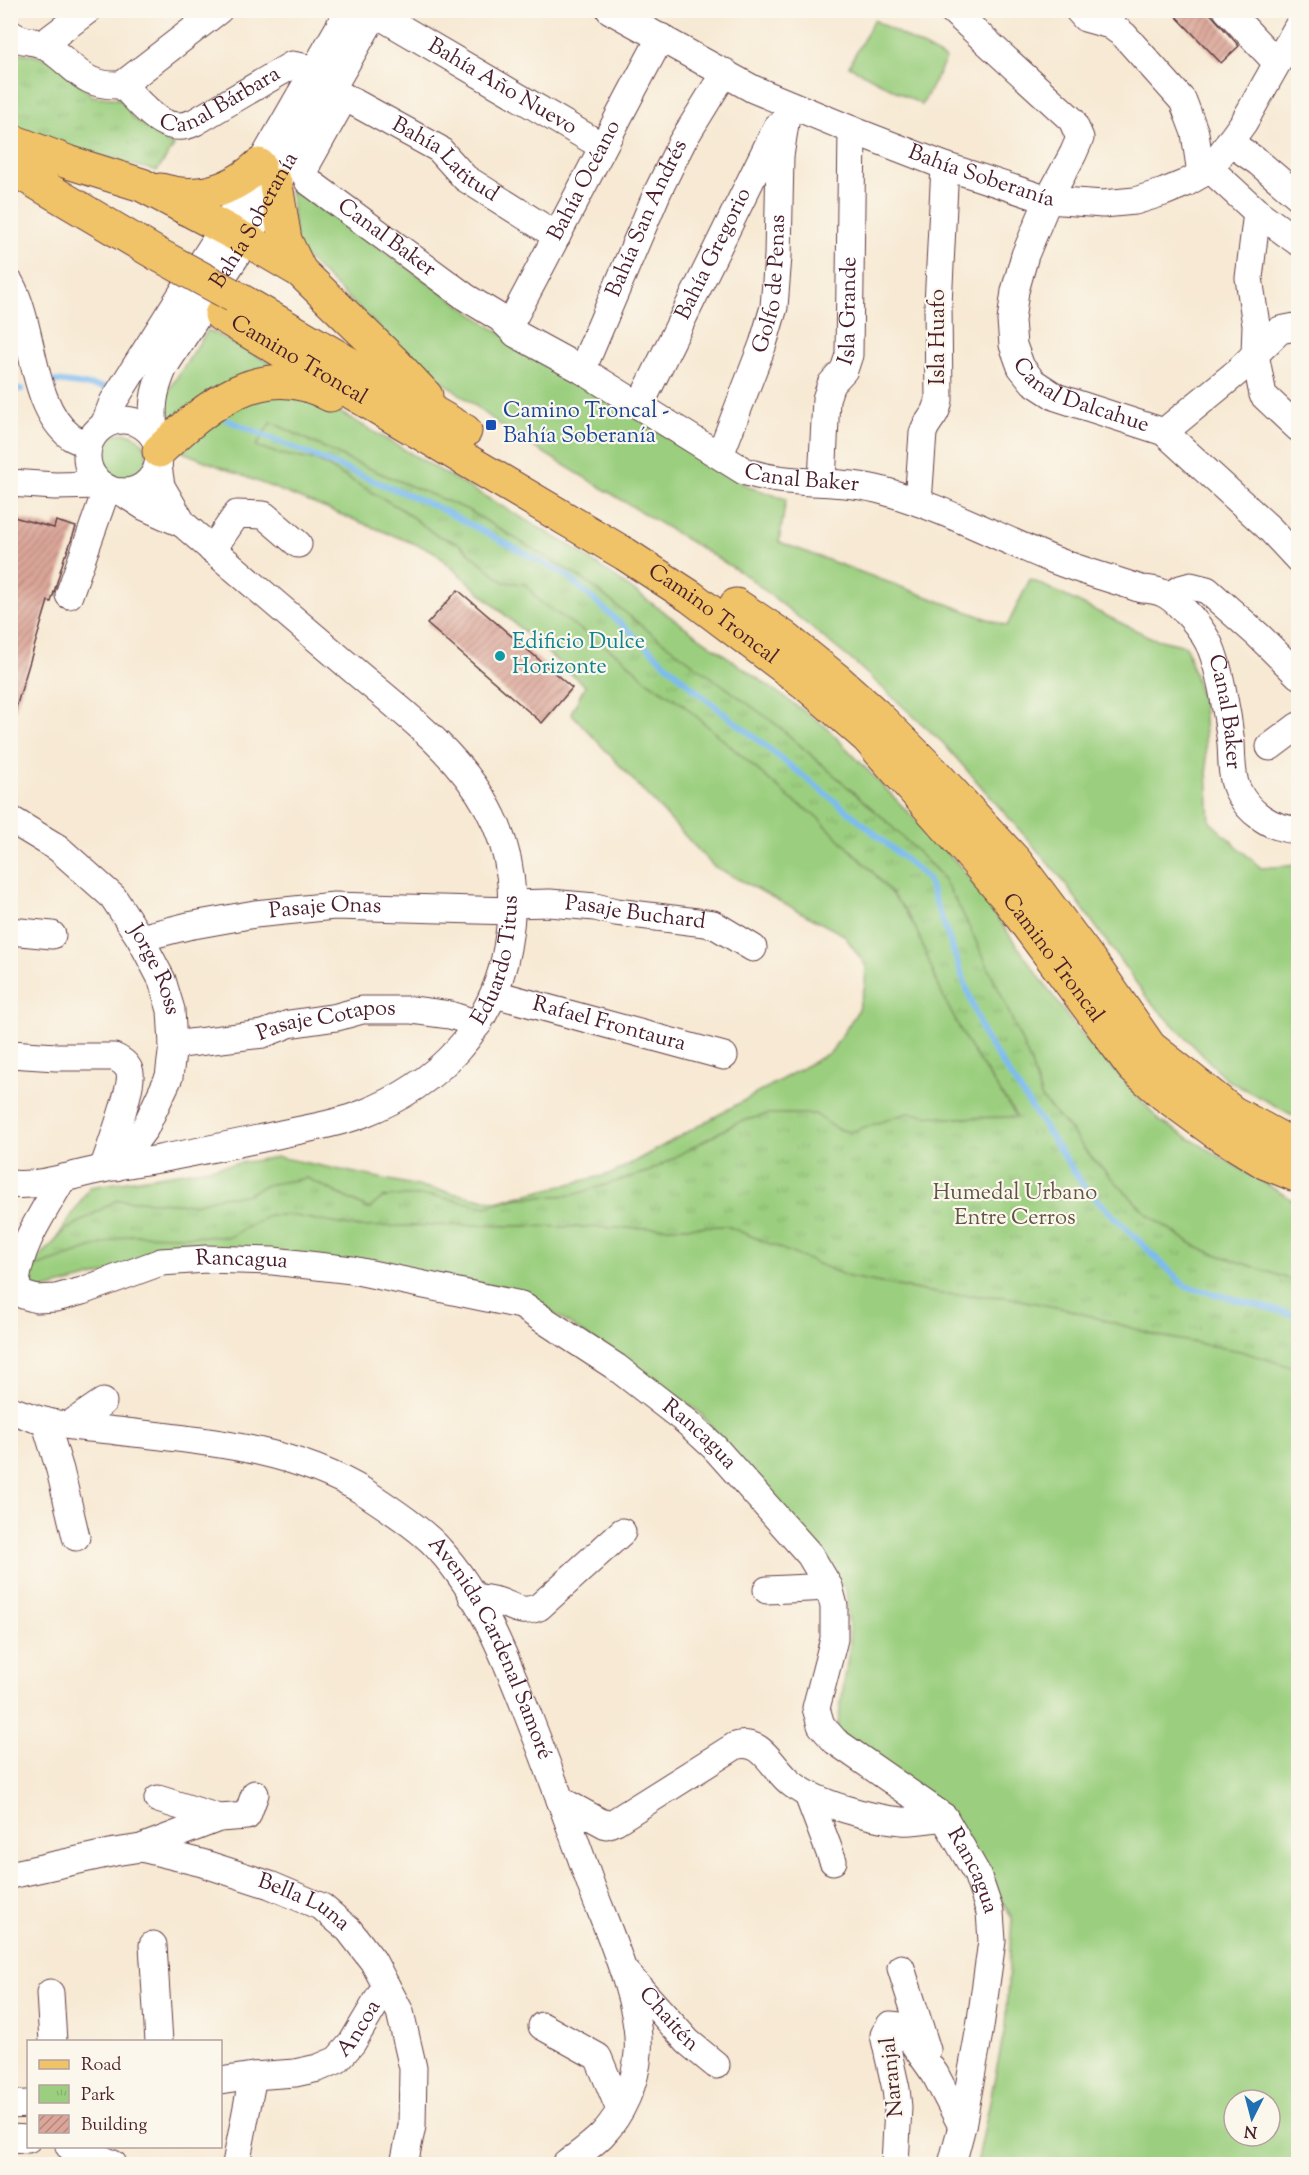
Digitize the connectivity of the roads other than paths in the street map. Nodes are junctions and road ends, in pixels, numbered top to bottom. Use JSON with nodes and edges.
{"nodes":[{"id":1,"x":88,"y":10,"type":"edge"},
{"id":2,"x":219,"y":10,"type":"edge"},
{"id":3,"x":349,"y":10,"type":"edge"},
{"id":4,"x":610,"y":10,"type":"edge"},
{"id":5,"x":952,"y":10,"type":"edge"},
{"id":6,"x":1078,"y":10,"type":"edge"},
{"id":7,"x":1227,"y":10,"type":"edge"},
{"id":8,"x":374,"y":11,"type":"edge"},
{"id":9,"x":1299,"y":26,"type":"edge"},
{"id":10,"x":10,"y":33,"type":"edge"},
{"id":11,"x":662,"y":37,"type":"junction"},
{"id":12,"x":43,"y":44,"type":"junction"},
{"id":13,"x":1277,"y":63,"type":"junction"},
{"id":14,"x":724,"y":72,"type":"junction"},
{"id":15,"x":122,"y":85,"type":"junction"},
{"id":16,"x":330,"y":85,"type":"junction"},
{"id":17,"x":788,"y":104,"type":"junction"},
{"id":18,"x":852,"y":130,"type":"junction"},
{"id":19,"x":10,"y":140,"type":"edge"},
{"id":20,"x":1229,"y":142,"type":"junction"},
{"id":21,"x":602,"y":146,"type":"junction"},
{"id":22,"x":945,"y":166,"type":"junction"},
{"id":23,"x":10,"y":167,"type":"edge"},
{"id":24,"x":1205,"y":172,"type":"junction"},
{"id":25,"x":267,"y":175,"type":"junction"},
{"id":26,"x":142,"y":185,"type":"junction"},
{"id":27,"x":10,"y":192,"type":"edge"},
{"id":28,"x":1299,"y":196,"type":"edge"},
{"id":29,"x":1047,"y":200,"type":"junction"},
{"id":30,"x":1257,"y":212,"type":"junction"},
{"id":31,"x":234,"y":235,"type":"junction"},
{"id":32,"x":557,"y":236,"type":"junction"},
{"id":33,"x":1299,"y":242,"type":"edge"},
{"id":34,"x":153,"y":264,"type":"junction"},
{"id":35,"x":300,"y":271,"type":"junction"},
{"id":36,"x":10,"y":283,"type":"edge"},
{"id":37,"x":227,"y":306,"type":"junction"},
{"id":38,"x":509,"y":326,"type":"junction"},
{"id":39,"x":1299,"y":328,"type":"edge"},
{"id":40,"x":1256,"y":354,"type":"junction"},
{"id":41,"x":582,"y":370,"type":"junction"},
{"id":42,"x":640,"y":405,"type":"junction"},
{"id":43,"x":1299,"y":428,"type":"edge"},
{"id":44,"x":464,"y":430,"type":"junction"},
{"id":45,"x":1164,"y":432,"type":"junction"},
{"id":46,"x":157,"y":451,"type":"junction"},
{"id":47,"x":720,"y":455,"type":"junction"},
{"id":48,"x":102,"y":467,"type":"junction"},
{"id":49,"x":822,"y":482,"type":"junction"},
{"id":50,"x":10,"y":483,"type":"edge"},
{"id":51,"x":507,"y":483,"type":"junction"},
{"id":52,"x":918,"y":502,"type":"junction"},
{"id":53,"x":183,"y":524,"type":"junction"},
{"id":54,"x":298,"y":544,"type":"dead end"},
{"id":55,"x":212,"y":550,"type":"junction"},
{"id":56,"x":1299,"y":559,"type":"edge"},
{"id":57,"x":69,"y":595,"type":"dead end"},
{"id":58,"x":1170,"y":595,"type":"junction"},
{"id":59,"x":1299,"y":675,"type":"edge"},
{"id":60,"x":1299,"y":726,"type":"edge"},
{"id":61,"x":1270,"y":747,"type":"dead end"},
{"id":62,"x":10,"y":819,"type":"edge"},
{"id":63,"x":1299,"y":830,"type":"edge"},
{"id":64,"x":512,"y":908,"type":"junction"},
{"id":65,"x":10,"y":931,"type":"edge"},
{"id":66,"x":52,"y":935,"type":"dead end"},
{"id":67,"x":140,"y":938,"type":"junction"},
{"id":68,"x":753,"y":948,"type":"dead end"},
{"id":69,"x":495,"y":994,"type":"junction"},
{"id":70,"x":478,"y":1024,"type":"junction"},
{"id":71,"x":173,"y":1045,"type":"junction"},
{"id":72,"x":10,"y":1054,"type":"edge"},
{"id":73,"x":724,"y":1056,"type":"dead end"},
{"id":74,"x":1299,"y":1148,"type":"edge"},
{"id":75,"x":109,"y":1168,"type":"junction"},
{"id":76,"x":1299,"y":1176,"type":"edge"},
{"id":77,"x":63,"y":1178,"type":"junction"},
{"id":78,"x":10,"y":1184,"type":"edge"},
{"id":79,"x":103,"y":1402,"type":"dead end"},
{"id":80,"x":10,"y":1410,"type":"edge"},
{"id":81,"x":57,"y":1423,"type":"junction"},
{"id":82,"x":622,"y":1532,"type":"dead end"},
{"id":83,"x":76,"y":1537,"type":"dead end"},
{"id":84,"x":829,"y":1587,"type":"junction"},
{"id":85,"x":767,"y":1590,"type":"dead end"},
{"id":86,"x":472,"y":1596,"type":"junction"},
{"id":87,"x":255,"y":1794,"type":"dead end"},
{"id":88,"x":808,"y":1795,"type":"junction"},
{"id":89,"x":158,"y":1799,"type":"dead end"},
{"id":90,"x":560,"y":1800,"type":"junction"},
{"id":91,"x":944,"y":1817,"type":"junction"},
{"id":92,"x":219,"y":1818,"type":"junction"},
{"id":93,"x":141,"y":1848,"type":"junction"},
{"id":94,"x":833,"y":1861,"type":"dead end"},
{"id":95,"x":10,"y":1875,"type":"edge"},
{"id":96,"x":153,"y":1945,"type":"dead end"},
{"id":97,"x":901,"y":1968,"type":"dead end"},
{"id":98,"x":623,"y":1970,"type":"junction"},
{"id":99,"x":386,"y":1986,"type":"junction"},
{"id":100,"x":50,"y":1993,"type":"dead end"},
{"id":101,"x":542,"y":2026,"type":"dead end"},
{"id":102,"x":53,"y":2040,"type":"edge"},
{"id":103,"x":159,"y":2040,"type":"edge"},
{"id":104,"x":716,"y":2065,"type":"dead end"},
{"id":105,"x":935,"y":2074,"type":"junction"},
{"id":106,"x":254,"y":2076,"type":"junction"},
{"id":107,"x":222,"y":2081,"type":"edge"},
{"id":108,"x":27,"y":2104,"type":"edge"},
{"id":109,"x":10,"y":2105,"type":"edge"},
{"id":110,"x":620,"y":2110,"type":"junction"},
{"id":111,"x":962,"y":2126,"type":"junction"},
{"id":112,"x":10,"y":2138,"type":"edge"},
{"id":113,"x":27,"y":2139,"type":"edge"},
{"id":114,"x":76,"y":2148,"type":"edge"},
{"id":115,"x":113,"y":2164,"type":"edge"},
{"id":116,"x":236,"y":2164,"type":"edge"},
{"id":117,"x":404,"y":2164,"type":"edge"},
{"id":118,"x":566,"y":2164,"type":"edge"},
{"id":119,"x":895,"y":2164,"type":"edge"},
{"id":120,"x":952,"y":2164,"type":"edge"}],
"edges":[{"from":1,"to":12,"type":"street"},
{"from":2,"to":15,"type":"street"},
{"from":3,"to":16,"type":"street","name":"Bahía Soberanía"},
{"from":4,"to":11,"type":"street","name":"Bahía Soberanía"},
{"from":5,"to":29,"type":"street","name":"Canal Dalcahue"},
{"from":6,"to":24,"type":"street"},
{"from":7,"to":13,"type":"street"},
{"from":8,"to":16,"type":"street","name":"Bahía Soberanía"},
{"from":8,"to":21,"type":"street","name":"Bahía Año Nuevo"},
{"from":9,"to":13,"type":"street","name":"Bahía Soberanía"},
{"from":10,"to":12,"type":"street"},
{"from":11,"to":14,"type":"street","name":"Bahía Soberanía"},
{"from":11,"to":21,"type":"street","name":"Bahía Océano"},
{"from":12,"to":15,"type":"street"},
{"from":13,"to":20,"type":"street","name":"Bahía Soberanía"},
{"from":14,"to":17,"type":"street","name":"Bahía Soberanía"},
{"from":14,"to":41,"type":"street","name":"Bahía San Andrés"},
{"from":15,"to":16,"type":"street","name":"Canal Bárbara"},
{"from":16,"to":25,"type":"street","name":"Bahía Soberanía"},
{"from":16,"to":32,"type":"street","name":"Bahía Latitud"},
{"from":16,"to":38,"type":"street","name":"Canal Baker"},
{"from":17,"to":18,"type":"street","name":"Bahía Soberanía"},
{"from":17,"to":42,"type":"street","name":"Bahía Gregorio"},
{"from":17,"to":47,"type":"street","name":"Golfo de Penas"},
{"from":18,"to":22,"type":"street","name":"Bahía Soberanía"},
{"from":18,"to":49,"type":"street","name":"Isla Grande"},
{"from":19,"to":26,"type":"main road"},
{"from":20,"to":24,"type":"street","name":"Bahía Soberanía"},
{"from":20,"to":28,"type":"street"},
{"from":21,"to":32,"type":"street","name":"Bahía Océano"},
{"from":22,"to":29,"type":"street","name":"Bahía Soberanía"},
{"from":22,"to":52,"type":"street","name":"Isla Huafo"},
{"from":23,"to":34,"type":"main road","name":"Camino Troncal"},
{"from":24,"to":29,"type":"street","name":"Bahía Soberanía"},
{"from":24,"to":30,"type":"street"},
{"from":25,"to":26,"type":"main road"},
{"from":25,"to":31,"type":"street","name":"Bahía Soberanía"},
{"from":25,"to":35,"type":"main road"},
{"from":26,"to":31,"type":"main road"},
{"from":27,"to":34,"type":"main road","name":"Camino Troncal"},
{"from":29,"to":45,"type":"street","name":"Canal Dalcahue"},
{"from":30,"to":33,"type":"street"},
{"from":30,"to":40,"type":"street"},
{"from":31,"to":35,"type":"main road"},
{"from":31,"to":46,"type":"street","name":"Bahía Soberanía"},
{"from":31,"to":48,"type":"street","name":"Bahía Soberanía"},
{"from":32,"to":38,"type":"street","name":"Bahía Océano"},
{"from":34,"to":37,"type":"main road","name":"Camino Troncal","bridge":true},
{"from":35,"to":44,"type":"main road"},
{"from":36,"to":48,"type":"street","name":"Eduardo Titus"},
{"from":37,"to":44,"type":"main road","name":"Camino Troncal"},
{"from":37,"to":51,"type":"main road","name":"Camino Troncal"},
{"from":38,"to":41,"type":"street","name":"Canal Baker"},
{"from":39,"to":40,"type":"street"},
{"from":40,"to":43,"type":"street"},
{"from":40,"to":45,"type":"street"},
{"from":41,"to":42,"type":"street","name":"Canal Baker"},
{"from":42,"to":47,"type":"street","name":"Canal Baker"},
{"from":44,"to":74,"type":"main road","name":"Camino Troncal"},
{"from":45,"to":56,"type":"street","name":"Canal Dalcahue"},
{"from":46,"to":48,"type":"street"},
{"from":46,"to":48,"type":"street"},
{"from":46,"to":51,"type":"main road"},
{"from":46,"to":53,"type":"street","name":"Eduardo Titus"},
{"from":47,"to":49,"type":"street","name":"Canal Baker"},
{"from":48,"to":50,"type":"street"},
{"from":48,"to":53,"type":"street","name":"Eduardo Titus"},
{"from":48,"to":57,"type":"street","name":"Bahía Soberanía"},
{"from":49,"to":52,"type":"street","name":"Canal Baker"},
{"from":51,"to":76,"type":"main road","name":"Camino Troncal"},
{"from":52,"to":58,"type":"street","name":"Canal Baker"},
{"from":53,"to":55,"type":"street","name":"Eduardo Titus"},
{"from":54,"to":55,"type":"street"},
{"from":55,"to":64,"type":"street","name":"Eduardo Titus"},
{"from":58,"to":59,"type":"street"},
{"from":58,"to":63,"type":"street","name":"Canal Baker"},
{"from":60,"to":61,"type":"street"},
{"from":62,"to":67,"type":"street","name":"Jorge Ross"},
{"from":64,"to":67,"type":"street","name":"Pasaje Onas"},
{"from":64,"to":68,"type":"street","name":"Pasaje Buchard"},
{"from":64,"to":69,"type":"street","name":"Eduardo Titus"},
{"from":65,"to":66,"type":"street"},
{"from":67,"to":71,"type":"street","name":"Jorge Ross"},
{"from":69,"to":70,"type":"street","name":"Eduardo Titus"},
{"from":69,"to":73,"type":"street","name":"Rafael Frontaura"},
{"from":70,"to":71,"type":"street","name":"Pasaje Cotapos"},
{"from":70,"to":75,"type":"street","name":"Eduardo Titus"},
{"from":71,"to":75,"type":"street","name":"Jorge Ross"},
{"from":72,"to":75,"type":"street"},
{"from":75,"to":77,"type":"street","name":"Eduardo Titus"},
{"from":77,"to":78,"type":"street","name":"Eduardo Titus"},
{"from":77,"to":84,"type":"street","name":"Rancagua"},
{"from":79,"to":81,"type":"street"},
{"from":80,"to":81,"type":"street","name":"Avenida Cardenal Samoré"},
{"from":81,"to":83,"type":"street"},
{"from":81,"to":86,"type":"street","name":"Avenida Cardenal Samoré"},
{"from":82,"to":86,"type":"street"},
{"from":84,"to":85,"type":"street"},
{"from":84,"to":91,"type":"street","name":"Rancagua"},
{"from":86,"to":90,"type":"street","name":"Avenida Cardenal Samoré"},
{"from":87,"to":92,"type":"street"},
{"from":88,"to":90,"type":"street"},
{"from":88,"to":91,"type":"street"},
{"from":88,"to":94,"type":"street"},
{"from":89,"to":92,"type":"street"},
{"from":90,"to":98,"type":"street","name":"Avenida Cardenal Samoré"},
{"from":91,"to":111,"type":"street","name":"Rancagua"},
{"from":92,"to":93,"type":"street"},
{"from":93,"to":95,"type":"street","name":"Bella Luna"},
{"from":93,"to":99,"type":"street","name":"Bella Luna"},
{"from":96,"to":103,"type":"street"},
{"from":97,"to":105,"type":"street","name":"Naranjal"},
{"from":98,"to":104,"type":"street","name":"Chaitén"},
{"from":98,"to":110,"type":"street","name":"Avenida Cardenal Samoré"},
{"from":99,"to":106,"type":"street","name":"Ancoa"},
{"from":99,"to":117,"type":"street","name":"Bella Luna"},
{"from":100,"to":102,"type":"street"},
{"from":101,"to":110,"type":"street"},
{"from":105,"to":111,"type":"street","name":"Naranjal"},
{"from":105,"to":119,"type":"street","name":"Naranjal"},
{"from":106,"to":107,"type":"street","name":"Ancoa"},
{"from":106,"to":116,"type":"street"},
{"from":108,"to":109,"type":"street"},
{"from":110,"to":118,"type":"street","name":"Avenida Cardenal Samoré"},
{"from":111,"to":120,"type":"street","name":"Rancagua"},
{"from":112,"to":113,"type":"street"},
{"from":114,"to":115,"type":"street"}]}
